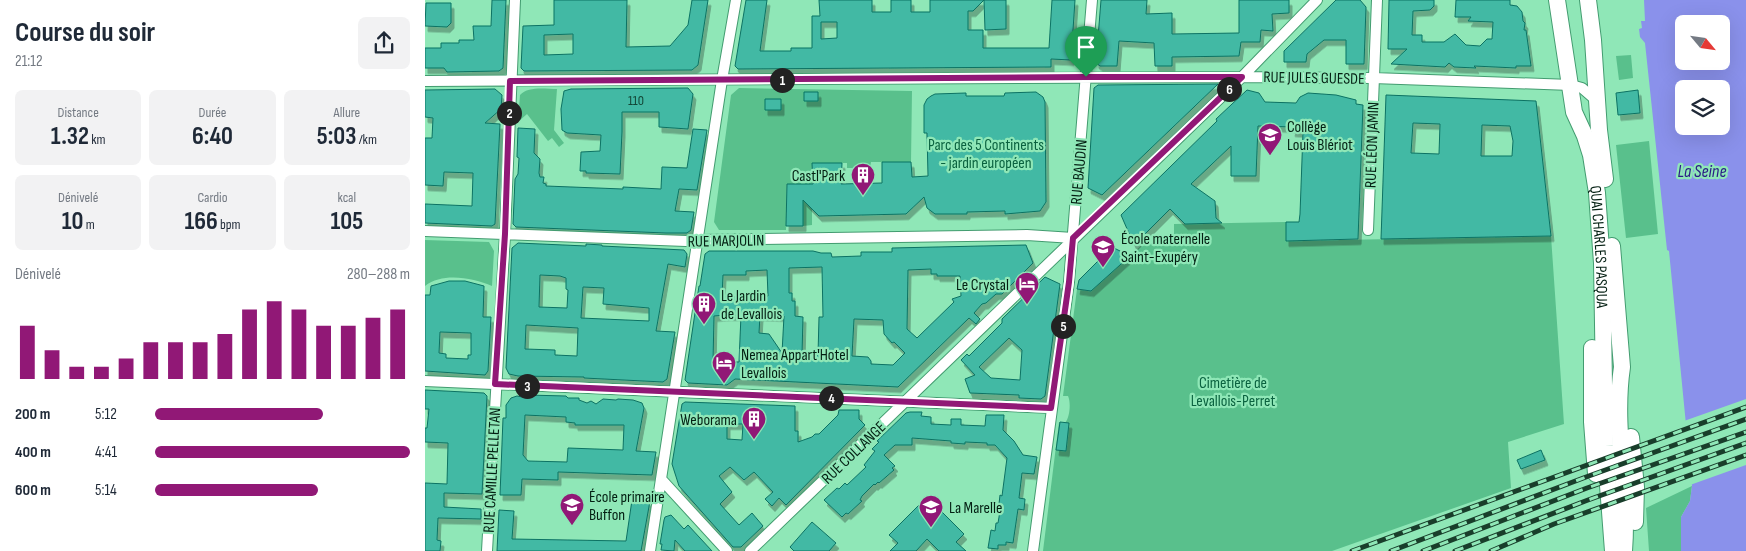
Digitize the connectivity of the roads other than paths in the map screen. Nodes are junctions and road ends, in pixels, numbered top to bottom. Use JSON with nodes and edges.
{"nodes":[{"id":1,"x":515,"y":0,"type":"edge"},
{"id":2,"x":736,"y":0,"type":"edge"},
{"id":3,"x":1091,"y":0,"type":"edge"},
{"id":4,"x":1317,"y":0,"type":"edge"},
{"id":5,"x":1377,"y":0,"type":"edge"},
{"id":6,"x":1557,"y":0,"type":"edge"},
{"id":7,"x":1588,"y":0,"type":"edge"},
{"id":8,"x":1086,"y":77,"type":"junction"},
{"id":9,"x":1242,"y":77,"type":"junction"},
{"id":10,"x":1373,"y":78,"type":"junction"},
{"id":11,"x":722,"y":80,"type":"junction"},
{"id":12,"x":425,"y":81,"type":"edge"},
{"id":13,"x":510,"y":81,"type":"junction"},
{"id":14,"x":1571,"y":85,"type":"junction"},
{"id":15,"x":1597,"y":101,"type":"junction"},
{"id":16,"x":1574,"y":112,"type":"junction"},
{"id":17,"x":1368,"y":230,"type":"dead end"},
{"id":18,"x":425,"y":231,"type":"edge"},
{"id":19,"x":505,"y":234,"type":"junction"},
{"id":20,"x":1073,"y":238,"type":"junction"},
{"id":21,"x":698,"y":240,"type":"junction"},
{"id":22,"x":1622,"y":367,"type":"junction"},
{"id":23,"x":425,"y":381,"type":"edge"},
{"id":24,"x":495,"y":384,"type":"junction"},
{"id":25,"x":675,"y":391,"type":"junction"},
{"id":26,"x":904,"y":401,"type":"junction"},
{"id":27,"x":1051,"y":408,"type":"junction"},
{"id":28,"x":661,"y":479,"type":"junction"},
{"id":29,"x":1617,"y":498,"type":"junction"},
{"id":30,"x":487,"y":551,"type":"edge"},
{"id":31,"x":650,"y":551,"type":"edge"},
{"id":32,"x":727,"y":551,"type":"edge"},
{"id":33,"x":750,"y":551,"type":"edge"},
{"id":34,"x":1033,"y":551,"type":"edge"},
{"id":35,"x":1602,"y":551,"type":"edge"},
{"id":36,"x":1613,"y":551,"type":"edge"},
{"id":37,"x":1624,"y":551,"type":"edge"},
{"id":38,"x":1635,"y":551,"type":"edge"}],
"edges":[{"from":1,"to":13,"type":"street","name":"RUE CAMILLE PELLETAN"},
{"from":2,"to":11,"type":"street"},
{"from":3,"to":8,"type":"street","name":"RUE BAUDIN"},
{"from":4,"to":9,"type":"street"},
{"from":5,"to":10,"type":"street","name":"RUE LÉON JAMIN"},
{"from":6,"to":14,"type":"main road","name":"QUAI CHARLES PASQUA"},
{"from":7,"to":15,"type":"main road","name":"QUAI CHARLES PASQUA"},
{"from":8,"to":9,"type":"street","name":"RUE JULES GUESDE"},
{"from":8,"to":11,"type":"street","name":"RUE JULES GUESDE"},
{"from":8,"to":20,"type":"street","name":"RUE BAUDIN"},
{"from":9,"to":10,"type":"street","name":"RUE JULES GUESDE"},
{"from":9,"to":20,"type":"street"},
{"from":10,"to":14,"type":"street","name":"RUE JULES GUESDE"},
{"from":10,"to":17,"type":"street","name":"RUE LÉON JAMIN"},
{"from":11,"to":13,"type":"street","name":"RUE JULES GUESDE"},
{"from":11,"to":21,"type":"street"},
{"from":12,"to":13,"type":"street","name":"RUE JULES GUESDE"},
{"from":13,"to":19,"type":"street","name":"RUE CAMILLE PELLETAN"},
{"from":14,"to":15,"type":"street","name":"RUE JULES GUESDE"},
{"from":14,"to":16,"type":"main road","name":"QUAI CHARLES PASQUA"},
{"from":15,"to":22,"type":"main road","name":"QUAI CHARLES PASQUA"},
{"from":16,"to":29,"type":"main road","name":"QUAI CHARLES PASQUA"},
{"from":16,"to":35,"type":"main road"},
{"from":18,"to":19,"type":"street","name":"RUE MARJOLIN"},
{"from":19,"to":21,"type":"street","name":"RUE MARJOLIN"},
{"from":19,"to":24,"type":"street","name":"RUE CAMILLE PELLETAN"},
{"from":20,"to":21,"type":"street","name":"RUE MARJOLIN"},
{"from":20,"to":26,"type":"street","name":"RUE COLLANGE"},
{"from":20,"to":27,"type":"street","name":"RUE BAUDIN"},
{"from":21,"to":25,"type":"street"},
{"from":22,"to":29,"type":"main road","name":"QUAI CHARLES PASQUA"},
{"from":22,"to":38,"type":"main road"},
{"from":23,"to":24,"type":"street"},
{"from":24,"to":25,"type":"street"},
{"from":24,"to":30,"type":"street","name":"RUE CAMILLE PELLETAN"},
{"from":25,"to":26,"type":"street"},
{"from":25,"to":28,"type":"street"},
{"from":26,"to":27,"type":"street"},
{"from":26,"to":33,"type":"street","name":"RUE COLLANGE"},
{"from":27,"to":34,"type":"street","name":"RUE BAUDIN"},
{"from":28,"to":31,"type":"street"},
{"from":28,"to":32,"type":"street"},
{"from":29,"to":36,"type":"main road"},
{"from":29,"to":37,"type":"main road"}]}
